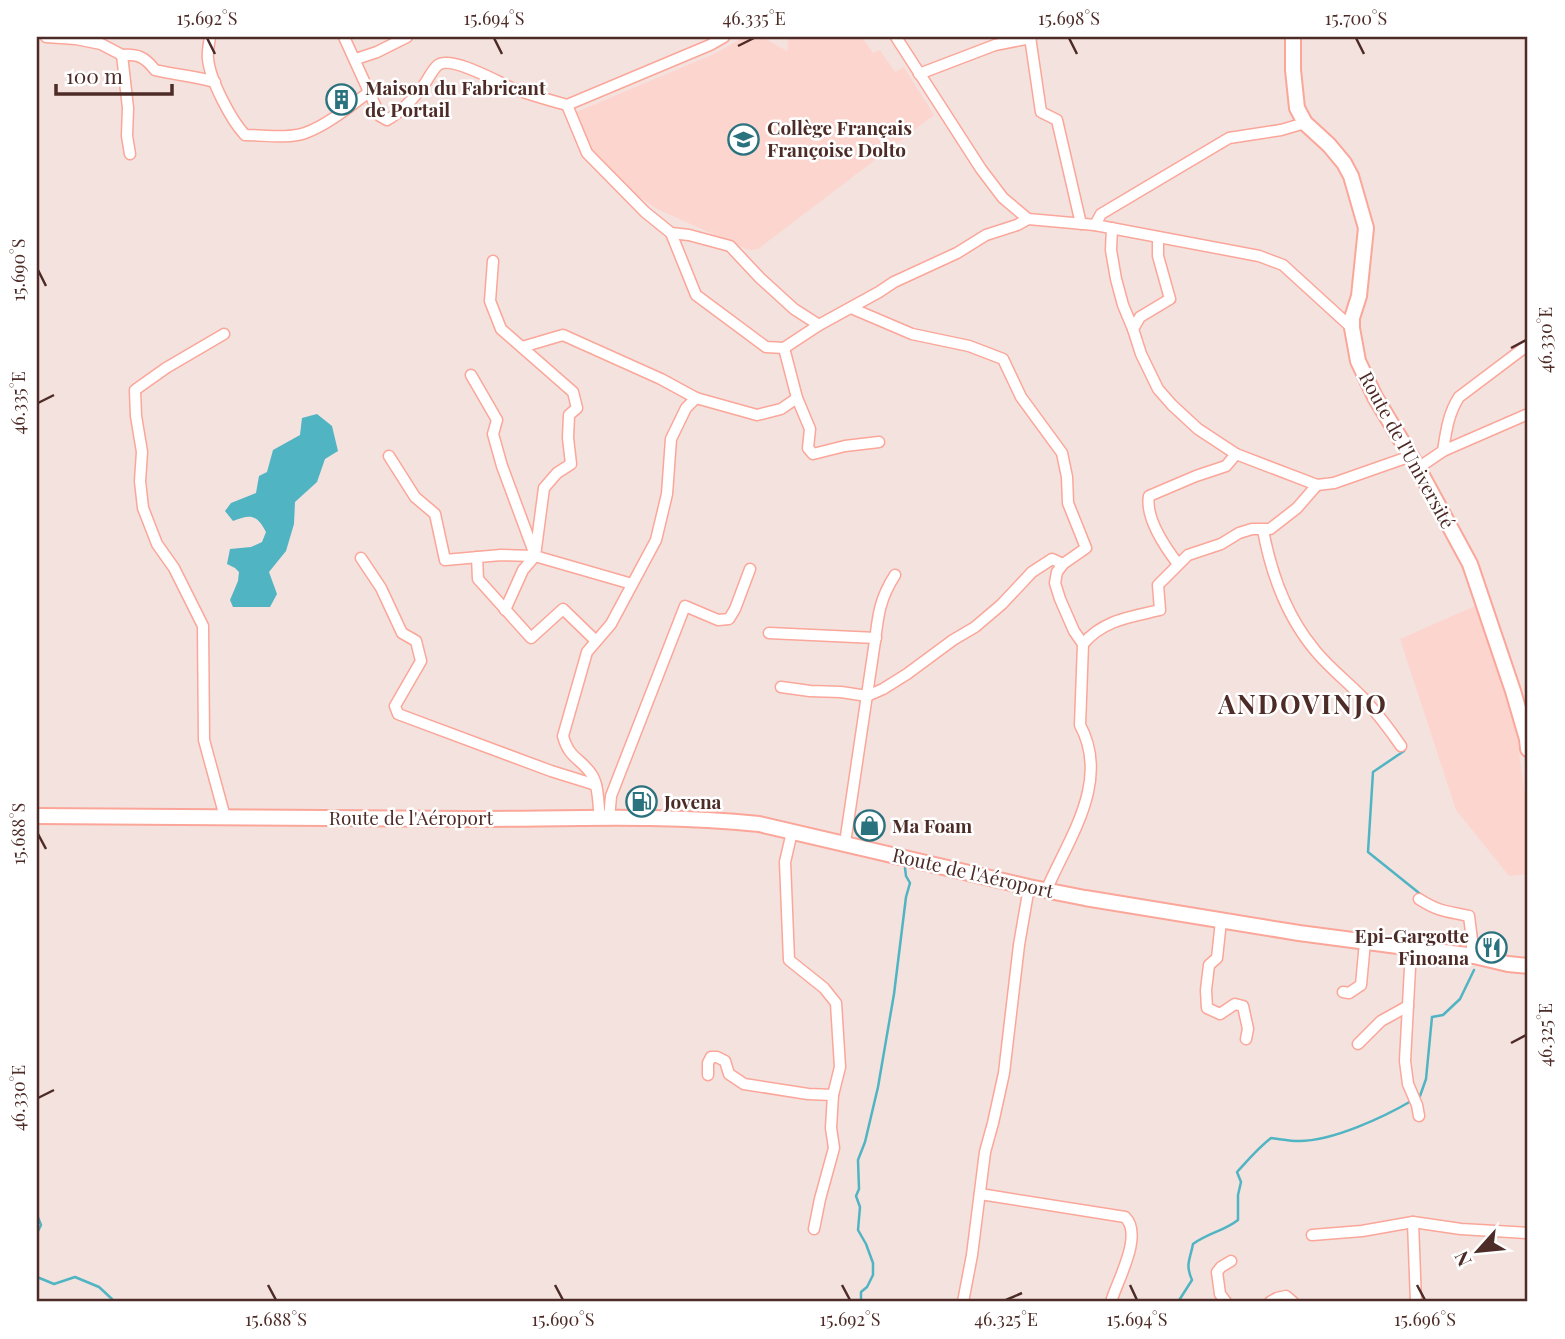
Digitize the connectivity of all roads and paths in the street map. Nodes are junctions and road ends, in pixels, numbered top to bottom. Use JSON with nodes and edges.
{"nodes":[{"id":1,"x":46,"y":37,"type":"edge"},
{"id":2,"x":209,"y":37,"type":"edge"},
{"id":3,"x":344,"y":37,"type":"edge"},
{"id":4,"x":407,"y":37,"type":"edge"},
{"id":5,"x":724,"y":37,"type":"edge"},
{"id":6,"x":896,"y":37,"type":"edge"},
{"id":7,"x":1030,"y":37,"type":"edge"},
{"id":8,"x":1293,"y":37,"type":"edge"},
{"id":9,"x":707,"y":41,"type":"edge"},
{"id":10,"x":122,"y":55,"type":"junction"},
{"id":11,"x":356,"y":59,"type":"junction"},
{"id":12,"x":919,"y":74,"type":"junction"},
{"id":13,"x":215,"y":82,"type":"junction"},
{"id":14,"x":369,"y":92,"type":"junction"},
{"id":15,"x":567,"y":105,"type":"junction"},
{"id":16,"x":1305,"y":123,"type":"junction"},
{"id":17,"x":130,"y":154,"type":"dead end"},
{"id":18,"x":1028,"y":219,"type":"junction"},
{"id":19,"x":1081,"y":224,"type":"junction"},
{"id":20,"x":1095,"y":225,"type":"junction"},
{"id":21,"x":1112,"y":228,"type":"junction"},
{"id":22,"x":671,"y":233,"type":"junction"},
{"id":23,"x":1158,"y":237,"type":"junction"},
{"id":24,"x":493,"y":261,"type":"dead end"},
{"id":25,"x":851,"y":308,"type":"junction"},
{"id":26,"x":819,"y":325,"type":"junction"},
{"id":27,"x":1352,"y":328,"type":"junction"},
{"id":28,"x":1133,"y":329,"type":"junction"},
{"id":29,"x":223,"y":334,"type":"dead end"},
{"id":30,"x":1528,"y":345,"type":"edge"},
{"id":31,"x":522,"y":347,"type":"junction"},
{"id":32,"x":784,"y":348,"type":"junction"},
{"id":33,"x":471,"y":375,"type":"dead end"},
{"id":34,"x":696,"y":398,"type":"junction"},
{"id":35,"x":797,"y":398,"type":"junction"},
{"id":36,"x":1528,"y":414,"type":"edge"},
{"id":37,"x":879,"y":442,"type":"dead end"},
{"id":38,"x":1443,"y":451,"type":"junction"},
{"id":39,"x":1236,"y":454,"type":"junction"},
{"id":40,"x":389,"y":456,"type":"dead end"},
{"id":41,"x":1414,"y":462,"type":"junction"},
{"id":42,"x":1317,"y":485,"type":"junction"},
{"id":43,"x":1263,"y":530,"type":"junction"},
{"id":44,"x":535,"y":556,"type":"junction"},
{"id":45,"x":477,"y":557,"type":"junction"},
{"id":46,"x":361,"y":558,"type":"dead end"},
{"id":47,"x":1063,"y":564,"type":"junction"},
{"id":48,"x":1178,"y":564,"type":"junction"},
{"id":49,"x":750,"y":569,"type":"dead end"},
{"id":50,"x":895,"y":575,"type":"dead end"},
{"id":51,"x":632,"y":584,"type":"junction"},
{"id":52,"x":505,"y":610,"type":"junction"},
{"id":53,"x":769,"y":633,"type":"dead end"},
{"id":54,"x":876,"y":638,"type":"junction"},
{"id":55,"x":596,"y":641,"type":"junction"},
{"id":56,"x":1083,"y":644,"type":"junction"},
{"id":57,"x":781,"y":687,"type":"dead end"},
{"id":58,"x":867,"y":696,"type":"junction"},
{"id":59,"x":1528,"y":742,"type":"edge"},
{"id":60,"x":1401,"y":746,"type":"dead end"},
{"id":61,"x":596,"y":785,"type":"junction"},
{"id":62,"x":37,"y":816,"type":"edge"},
{"id":63,"x":225,"y":817,"type":"junction"},
{"id":64,"x":604,"y":819,"type":"junction"},
{"id":65,"x":792,"y":832,"type":"junction"},
{"id":66,"x":845,"y":843,"type":"junction"},
{"id":67,"x":1029,"y":887,"type":"junction"},
{"id":68,"x":1046,"y":891,"type":"junction"},
{"id":69,"x":1419,"y":900,"type":"dead end"},
{"id":70,"x":1464,"y":904,"type":"dead end"},
{"id":71,"x":1469,"y":916,"type":"junction"},
{"id":72,"x":1221,"y":921,"type":"junction"},
{"id":73,"x":1365,"y":942,"type":"junction"},
{"id":74,"x":1411,"y":949,"type":"junction"},
{"id":75,"x":1472,"y":956,"type":"junction"},
{"id":76,"x":1528,"y":966,"type":"edge"},
{"id":77,"x":1343,"y":992,"type":"dead end"},
{"id":78,"x":1408,"y":1006,"type":"junction"},
{"id":79,"x":1246,"y":1039,"type":"dead end"},
{"id":80,"x":1358,"y":1044,"type":"dead end"},
{"id":81,"x":708,"y":1075,"type":"dead end"},
{"id":82,"x":833,"y":1095,"type":"junction"},
{"id":83,"x":1419,"y":1116,"type":"dead end"},
{"id":84,"x":980,"y":1194,"type":"junction"},
{"id":85,"x":1413,"y":1222,"type":"junction"},
{"id":86,"x":814,"y":1228,"type":"dead end"},
{"id":87,"x":1528,"y":1233,"type":"edge"},
{"id":88,"x":1311,"y":1235,"type":"dead end"},
{"id":89,"x":1231,"y":1261,"type":"dead end"},
{"id":90,"x":963,"y":1302,"type":"edge"},
{"id":91,"x":1111,"y":1302,"type":"edge"},
{"id":92,"x":1226,"y":1302,"type":"edge"},
{"id":93,"x":1270,"y":1302,"type":"edge"},
{"id":94,"x":1293,"y":1302,"type":"edge"},
{"id":95,"x":1416,"y":1302,"type":"edge"}],
"edges":[{"from":1,"to":10,"type":"street"},
{"from":2,"to":13,"type":"street"},
{"from":3,"to":11,"type":"street"},
{"from":4,"to":11,"type":"street"},
{"from":5,"to":9,"type":"street"},
{"from":6,"to":12,"type":"street"},
{"from":7,"to":12,"type":"street"},
{"from":7,"to":19,"type":"street"},
{"from":8,"to":16,"type":"main road"},
{"from":9,"to":15,"type":"street"},
{"from":10,"to":13,"type":"street"},
{"from":10,"to":17,"type":"street"},
{"from":11,"to":14,"type":"street"},
{"from":12,"to":18,"type":"street"},
{"from":13,"to":14,"type":"street"},
{"from":14,"to":15,"type":"street"},
{"from":15,"to":22,"type":"street"},
{"from":16,"to":20,"type":"street"},
{"from":16,"to":27,"type":"main road","name":"Route de l'Université"},
{"from":18,"to":19,"type":"street"},
{"from":18,"to":25,"type":"street"},
{"from":19,"to":20,"type":"street"},
{"from":20,"to":21,"type":"street"},
{"from":21,"to":23,"type":"street"},
{"from":21,"to":28,"type":"street"},
{"from":22,"to":26,"type":"street"},
{"from":22,"to":32,"type":"street"},
{"from":23,"to":27,"type":"street"},
{"from":23,"to":28,"type":"street"},
{"from":24,"to":31,"type":"street"},
{"from":25,"to":26,"type":"street"},
{"from":25,"to":47,"type":"street"},
{"from":26,"to":32,"type":"street"},
{"from":27,"to":41,"type":"main road","name":"Route de l'Université"},
{"from":28,"to":39,"type":"street"},
{"from":29,"to":63,"type":"street"},
{"from":30,"to":38,"type":"street"},
{"from":31,"to":34,"type":"street"},
{"from":31,"to":44,"type":"street"},
{"from":32,"to":35,"type":"street"},
{"from":33,"to":44,"type":"street"},
{"from":34,"to":35,"type":"street"},
{"from":34,"to":51,"type":"street"},
{"from":35,"to":37,"type":"street"},
{"from":36,"to":38,"type":"street"},
{"from":38,"to":41,"type":"street"},
{"from":39,"to":42,"type":"street"},
{"from":39,"to":48,"type":"street"},
{"from":40,"to":45,"type":"street"},
{"from":41,"to":42,"type":"street"},
{"from":41,"to":59,"type":"main road","name":"Route de l'Université"},
{"from":42,"to":43,"type":"street"},
{"from":43,"to":48,"type":"street"},
{"from":43,"to":60,"type":"street"},
{"from":44,"to":45,"type":"street"},
{"from":44,"to":51,"type":"street"},
{"from":44,"to":52,"type":"street"},
{"from":45,"to":52,"type":"street"},
{"from":46,"to":61,"type":"street"},
{"from":47,"to":56,"type":"street"},
{"from":47,"to":58,"type":"street"},
{"from":48,"to":56,"type":"street"},
{"from":49,"to":64,"type":"street"},
{"from":50,"to":54,"type":"street"},
{"from":51,"to":55,"type":"street"},
{"from":52,"to":55,"type":"street"},
{"from":53,"to":54,"type":"street"},
{"from":54,"to":58,"type":"street"},
{"from":55,"to":61,"type":"street"},
{"from":56,"to":68,"type":"street"},
{"from":57,"to":58,"type":"street"},
{"from":58,"to":66,"type":"street"},
{"from":61,"to":64,"type":"street"},
{"from":62,"to":63,"type":"main road","name":"Route de l'Aéroport"},
{"from":63,"to":64,"type":"main road","name":"Route de l'Aéroport"},
{"from":64,"to":65,"type":"main road","name":"Route de l'Aéroport"},
{"from":65,"to":66,"type":"main road","name":"Route de l'Aéroport"},
{"from":65,"to":82,"type":"street"},
{"from":66,"to":67,"type":"main road","name":"Route de l'Aéroport"},
{"from":67,"to":68,"type":"main road","name":"Route de l'Aéroport"},
{"from":67,"to":84,"type":"street"},
{"from":68,"to":72,"type":"main road","name":"Route de l'Aéroport"},
{"from":69,"to":71,"type":"street"},
{"from":70,"to":71,"type":"street"},
{"from":71,"to":75,"type":"street"},
{"from":72,"to":73,"type":"main road","name":"Route de l'Aéroport"},
{"from":72,"to":79,"type":"street"},
{"from":73,"to":74,"type":"main road","name":"Route de l'Aéroport"},
{"from":73,"to":77,"type":"street"},
{"from":74,"to":75,"type":"main road","name":"Route de l'Aéroport"},
{"from":74,"to":78,"type":"street"},
{"from":75,"to":76,"type":"main road","name":"Route de l'Aéroport"},
{"from":78,"to":80,"type":"street"},
{"from":78,"to":83,"type":"street"},
{"from":81,"to":82,"type":"street"},
{"from":82,"to":86,"type":"street"},
{"from":84,"to":90,"type":"street"},
{"from":84,"to":91,"type":"street"},
{"from":85,"to":87,"type":"street"},
{"from":85,"to":88,"type":"street"},
{"from":85,"to":95,"type":"street"},
{"from":89,"to":92,"type":"street"},
{"from":93,"to":94,"type":"street"}]}
